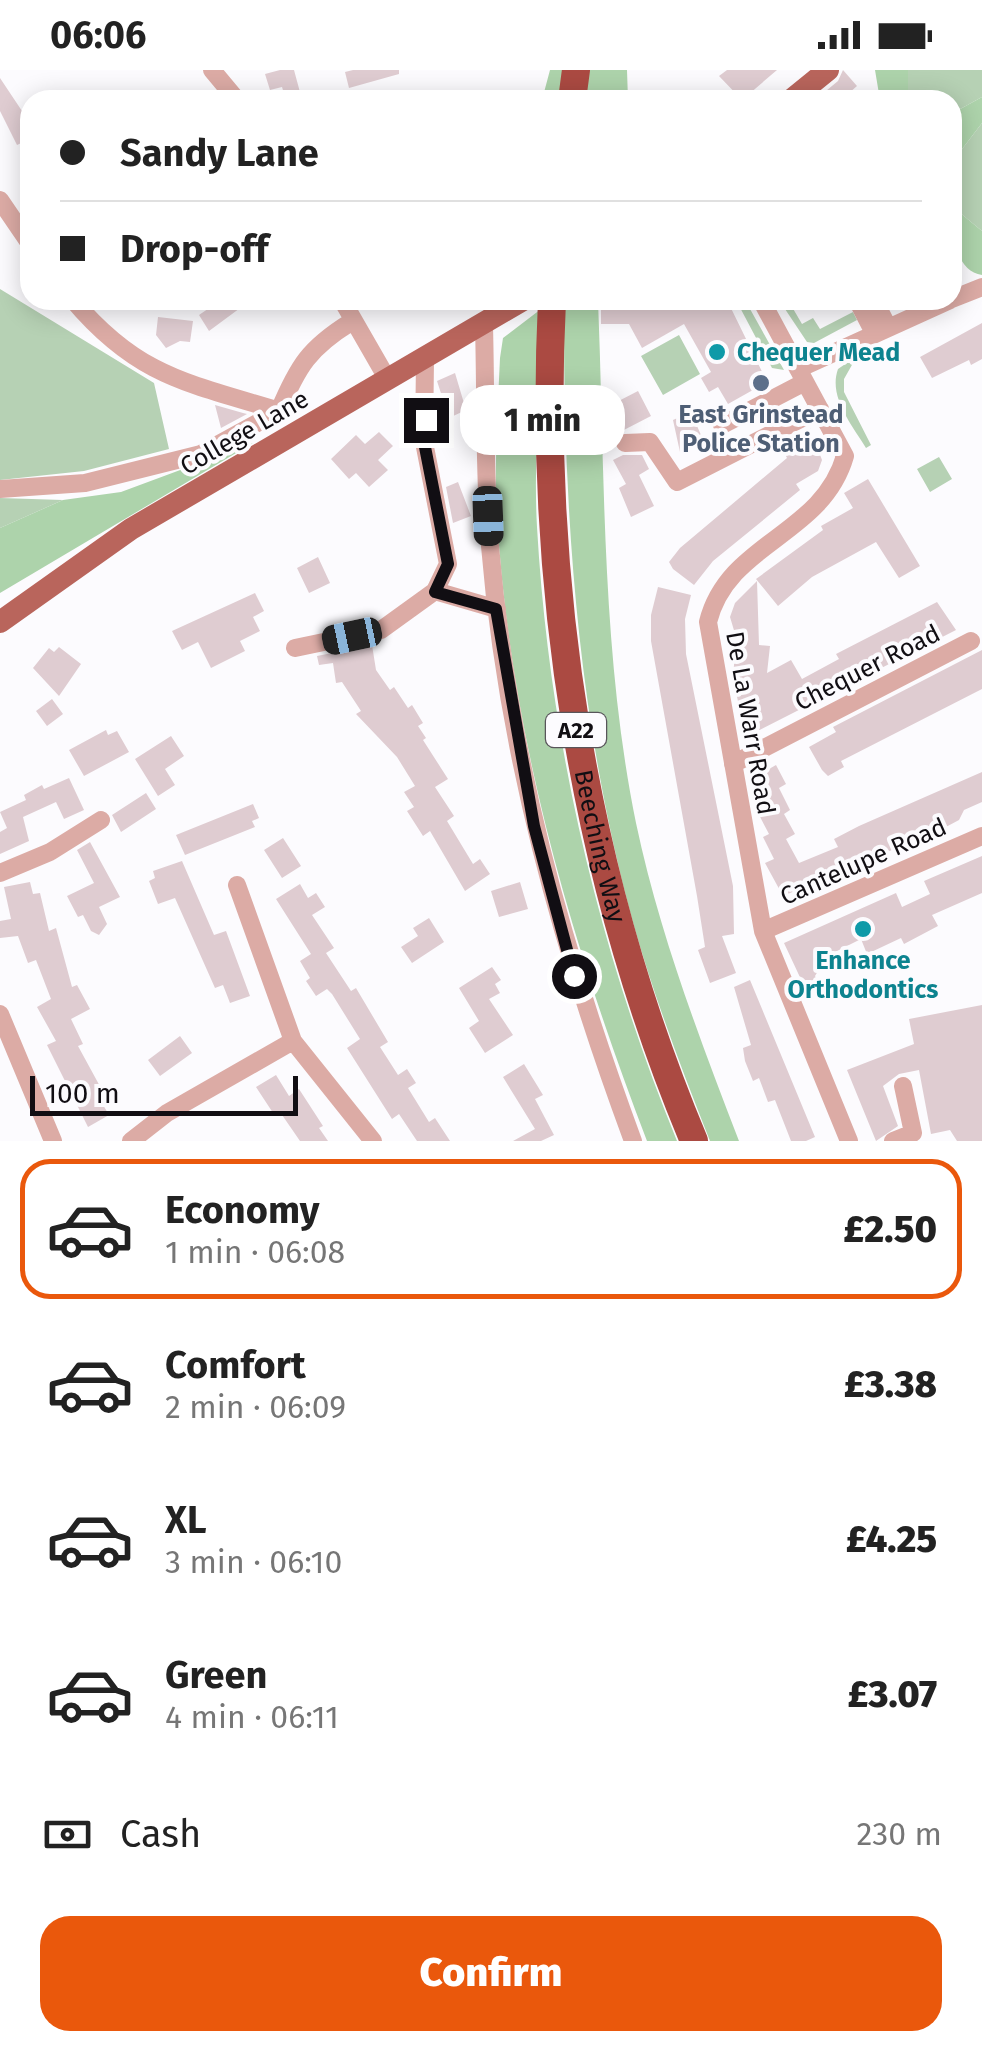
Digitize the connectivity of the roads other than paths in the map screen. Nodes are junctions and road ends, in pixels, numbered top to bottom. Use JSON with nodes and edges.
{"nodes":[{"id":1,"x":212,"y":70,"type":"edge"},
{"id":2,"x":828,"y":70,"type":"edge"},
{"id":3,"x":228,"y":90,"type":"edge"},
{"id":4,"x":803,"y":90,"type":"edge"},
{"id":5,"x":0,"y":200,"type":"edge"},
{"id":6,"x":20,"y":229,"type":"edge"},
{"id":7,"x":82,"y":310,"type":"edge"},
{"id":8,"x":347,"y":310,"type":"edge"},
{"id":9,"x":508,"y":310,"type":"edge"},
{"id":10,"x":552,"y":310,"type":"edge"},
{"id":11,"x":766,"y":310,"type":"edge"},
{"id":12,"x":861,"y":310,"type":"edge"},
{"id":13,"x":873,"y":310,"type":"edge"},
{"id":14,"x":930,"y":310,"type":"edge"},
{"id":15,"x":352,"y":322,"type":"junction"},
{"id":16,"x":484,"y":326,"type":"junction"},
{"id":17,"x":871,"y":339,"type":"junction"},
{"id":18,"x":425,"y":360,"type":"junction"},
{"id":19,"x":802,"y":375,"type":"junction"},
{"id":20,"x":388,"y":380,"type":"junction"},
{"id":21,"x":820,"y":409,"type":"junction"},
{"id":22,"x":279,"y":411,"type":"junction"},
{"id":23,"x":722,"y":425,"type":"dead end"},
{"id":24,"x":625,"y":442,"type":"dead end"},
{"id":25,"x":0,"y":489,"type":"edge"},
{"id":26,"x":435,"y":592,"type":"junction"},
{"id":27,"x":496,"y":609,"type":"junction"},
{"id":28,"x":0,"y":622,"type":"edge"},
{"id":29,"x":971,"y":641,"type":"dead end"},
{"id":30,"x":296,"y":648,"type":"dead end"},
{"id":31,"x":733,"y":764,"type":"junction"},
{"id":32,"x":100,"y":820,"type":"dead end"},
{"id":33,"x":982,"y":836,"type":"edge"},
{"id":34,"x":0,"y":873,"type":"edge"},
{"id":35,"x":237,"y":885,"type":"dead end"},
{"id":36,"x":763,"y":932,"type":"junction"},
{"id":37,"x":0,"y":1014,"type":"edge"},
{"id":38,"x":293,"y":1041,"type":"junction"},
{"id":39,"x":904,"y":1086,"type":"dead end"},
{"id":40,"x":53,"y":1141,"type":"edge"},
{"id":41,"x":131,"y":1141,"type":"edge"},
{"id":42,"x":372,"y":1141,"type":"edge"},
{"id":43,"x":634,"y":1141,"type":"edge"},
{"id":44,"x":694,"y":1141,"type":"edge"},
{"id":45,"x":849,"y":1141,"type":"edge"},
{"id":46,"x":892,"y":1141,"type":"edge"}],
"edges":[{"from":1,"to":3,"type":"street"},
{"from":2,"to":4,"type":"main road"},
{"from":5,"to":6,"type":"street"},
{"from":7,"to":22,"type":"street","name":"College Lane"},
{"from":8,"to":15,"type":"street"},
{"from":9,"to":16,"type":"main road","name":"College Lane"},
{"from":10,"to":44,"type":"highway","name":"Beeching Way","number":"A22"},
{"from":11,"to":19,"type":"street","name":"De La Warr Road"},
{"from":12,"to":17,"type":"street"},
{"from":13,"to":17,"type":"street"},
{"from":14,"to":17,"type":"street"},
{"from":15,"to":20,"type":"street"},
{"from":15,"to":22,"type":"street","name":"College Lane"},
{"from":16,"to":18,"type":"main road","name":"College Lane"},
{"from":16,"to":27,"type":"street"},
{"from":17,"to":19,"type":"street"},
{"from":18,"to":20,"type":"main road","name":"College Lane"},
{"from":18,"to":26,"type":"street"},
{"from":19,"to":21,"type":"street","name":"De La Warr Road"},
{"from":19,"to":23,"type":"street"},
{"from":20,"to":28,"type":"main road","name":"College Lane"},
{"from":21,"to":24,"type":"street"},
{"from":21,"to":31,"type":"street","name":"De La Warr Road"},
{"from":22,"to":25,"type":"street"},
{"from":26,"to":27,"type":"street"},
{"from":26,"to":30,"type":"street"},
{"from":27,"to":43,"type":"street"},
{"from":29,"to":31,"type":"street","name":"Chequer Road"},
{"from":31,"to":36,"type":"street","name":"De La Warr Road"},
{"from":32,"to":34,"type":"street"},
{"from":33,"to":36,"type":"street","name":"Cantelupe Road"},
{"from":35,"to":38,"type":"street"},
{"from":36,"to":45,"type":"street","name":"De La Warr Road"},
{"from":37,"to":40,"type":"street"},
{"from":38,"to":41,"type":"street"},
{"from":38,"to":42,"type":"street"},
{"from":39,"to":46,"type":"street"}]}
